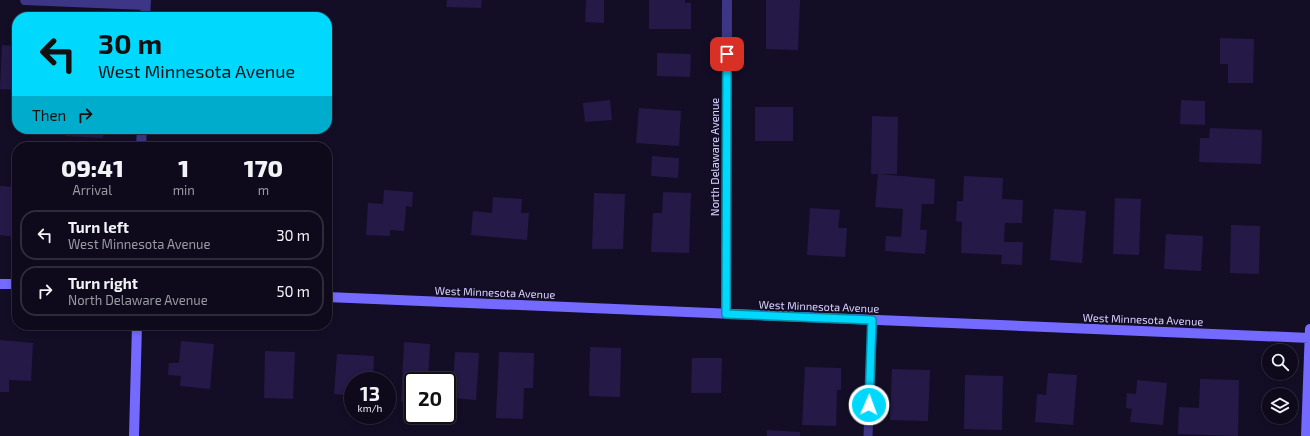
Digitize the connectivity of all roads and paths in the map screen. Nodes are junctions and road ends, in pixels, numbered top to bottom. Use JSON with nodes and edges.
{"nodes":[{"id":1,"x":25,"y":0,"type":"edge"},
{"id":2,"x":727,"y":0,"type":"edge"},
{"id":3,"x":145,"y":2,"type":"edge"},
{"id":4,"x":0,"y":284,"type":"edge"},
{"id":5,"x":12,"y":284,"type":"edge"},
{"id":6,"x":332,"y":297,"type":"edge"},
{"id":7,"x":726,"y":314,"type":"junction"},
{"id":8,"x":872,"y":320,"type":"junction"},
{"id":9,"x":1310,"y":329,"type":"edge"},
{"id":10,"x":137,"y":330,"type":"edge"},
{"id":11,"x":1310,"y":338,"type":"edge"},
{"id":12,"x":134,"y":436,"type":"edge"},
{"id":13,"x":868,"y":436,"type":"edge"},
{"id":14,"x":1306,"y":436,"type":"edge"}],
"edges":[{"from":1,"to":3,"type":"street"},
{"from":2,"to":7,"type":"street","name":"North Delaware Avenue"},
{"from":4,"to":5,"type":"street"},
{"from":6,"to":7,"type":"street","name":"West Minnesota Avenue"},
{"from":7,"to":8,"type":"street","name":"West Minnesota Avenue"},
{"from":8,"to":11,"type":"street","name":"West Minnesota Avenue"},
{"from":8,"to":13,"type":"lane"},
{"from":9,"to":11,"type":"street"},
{"from":10,"to":12,"type":"street"},
{"from":11,"to":14,"type":"street"}]}
